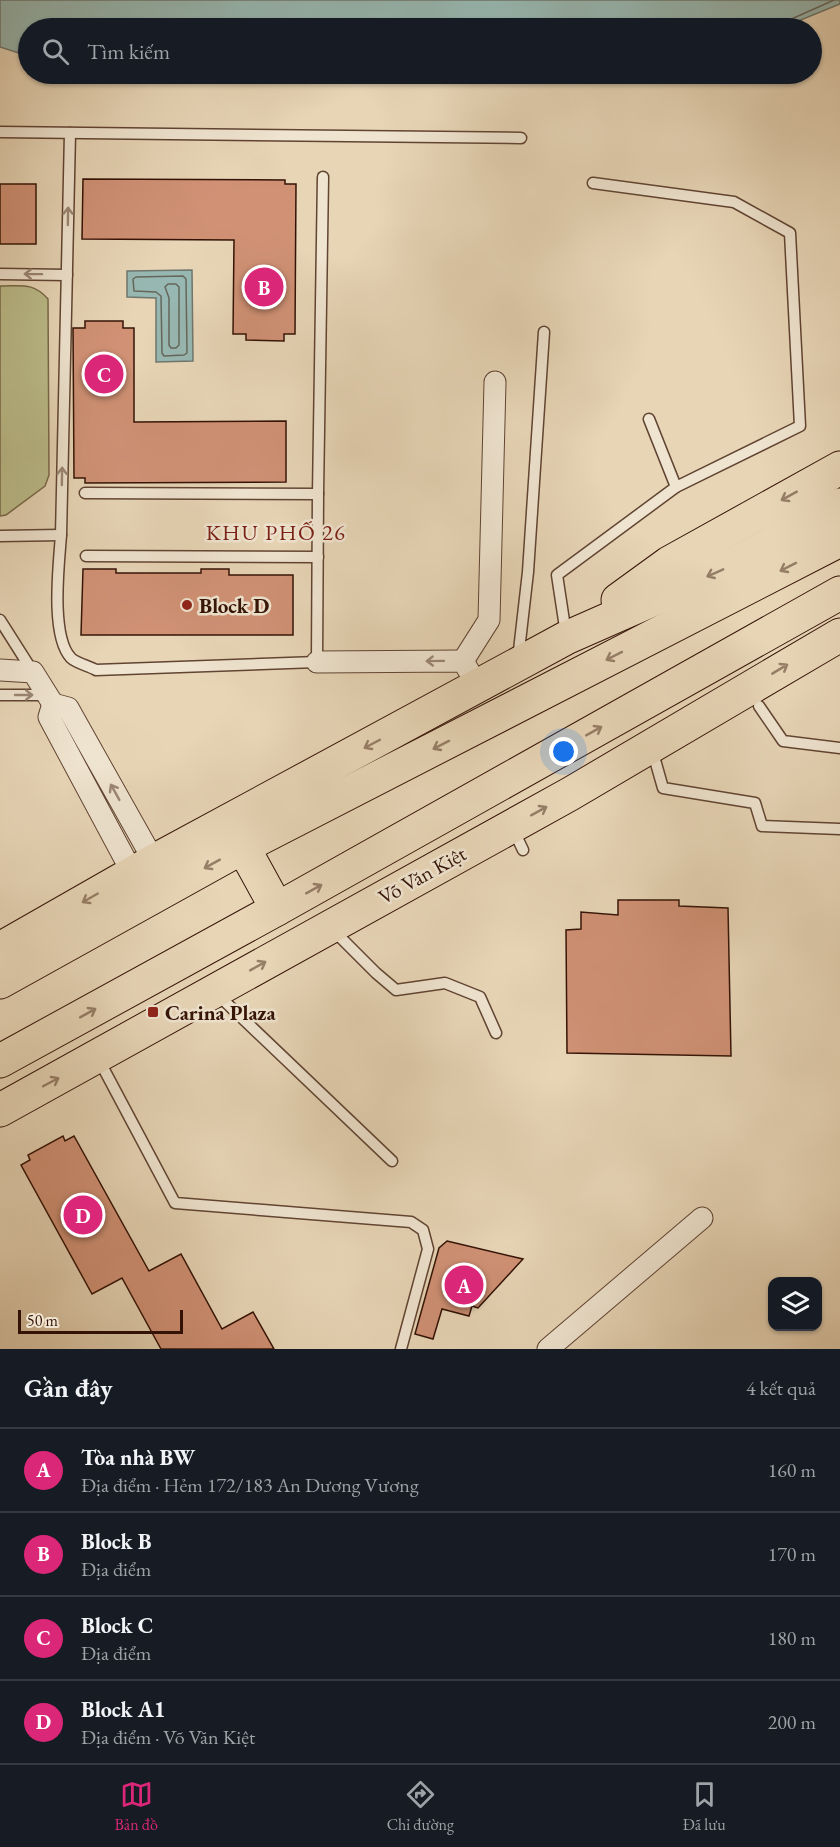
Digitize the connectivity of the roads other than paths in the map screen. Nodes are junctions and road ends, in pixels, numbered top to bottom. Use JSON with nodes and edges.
{"nodes":[{"id":1,"x":0,"y":132,"type":"edge"},
{"id":2,"x":70,"y":133,"type":"junction"},
{"id":3,"x":521,"y":138,"type":"dead end"},
{"id":4,"x":323,"y":177,"type":"dead end"},
{"id":5,"x":593,"y":183,"type":"dead end"},
{"id":6,"x":0,"y":274,"type":"edge"},
{"id":7,"x":67,"y":275,"type":"junction"},
{"id":8,"x":544,"y":332,"type":"dead end"},
{"id":9,"x":495,"y":382,"type":"dead end"},
{"id":10,"x":649,"y":419,"type":"dead end"},
{"id":11,"x":840,"y":468,"type":"edge"},
{"id":12,"x":676,"y":487,"type":"junction"},
{"id":13,"x":85,"y":493,"type":"dead end"},
{"id":14,"x":318,"y":494,"type":"junction"},
{"id":15,"x":840,"y":505,"type":"edge"},
{"id":16,"x":61,"y":535,"type":"junction"},
{"id":17,"x":0,"y":536,"type":"edge"},
{"id":18,"x":840,"y":540,"type":"edge"},
{"id":19,"x":86,"y":556,"type":"dead end"},
{"id":20,"x":318,"y":557,"type":"junction"},
{"id":21,"x":840,"y":593,"type":"edge"},
{"id":22,"x":0,"y":620,"type":"edge"},
{"id":23,"x":840,"y":635,"type":"edge"},
{"id":24,"x":566,"y":638,"type":"junction"},
{"id":25,"x":840,"y":661,"type":"edge"},
{"id":26,"x":317,"y":662,"type":"junction"},
{"id":27,"x":517,"y":665,"type":"junction"},
{"id":28,"x":0,"y":670,"type":"edge"},
{"id":29,"x":33,"y":672,"type":"junction"},
{"id":30,"x":470,"y":674,"type":"junction"},
{"id":31,"x":0,"y":695,"type":"edge"},
{"id":32,"x":50,"y":700,"type":"junction"},
{"id":33,"x":759,"y":706,"type":"junction"},
{"id":34,"x":840,"y":748,"type":"edge"},
{"id":35,"x":655,"y":760,"type":"junction"},
{"id":36,"x":570,"y":794,"type":"junction"},
{"id":37,"x":132,"y":821,"type":"junction"},
{"id":38,"x":840,"y":829,"type":"edge"},
{"id":39,"x":111,"y":832,"type":"junction"},
{"id":40,"x":243,"y":847,"type":"junction"},
{"id":41,"x":144,"y":868,"type":"junction"},
{"id":42,"x":277,"y":909,"type":"junction"},
{"id":43,"x":330,"y":926,"type":"junction"},
{"id":44,"x":1,"y":947,"type":"edge"},
{"id":45,"x":0,"y":982,"type":"edge"},
{"id":46,"x":214,"y":991,"type":"junction"},
{"id":47,"x":496,"y":1033,"type":"dead end"},
{"id":48,"x":97,"y":1057,"type":"junction"},
{"id":49,"x":0,"y":1061,"type":"edge"},
{"id":50,"x":0,"y":1110,"type":"edge"},
{"id":51,"x":392,"y":1161,"type":"dead end"},
{"id":52,"x":702,"y":1218,"type":"dead end"},
{"id":53,"x":401,"y":1349,"type":"edge"},
{"id":54,"x":548,"y":1349,"type":"edge"}],
"edges":[{"from":1,"to":2,"type":"lane"},
{"from":2,"to":3,"type":"lane"},
{"from":7,"to":2,"type":"lane","one_way":true},
{"from":4,"to":14,"type":"lane"},
{"from":5,"to":12,"type":"lane"},
{"from":7,"to":6,"type":"lane","one_way":true},
{"from":16,"to":7,"type":"lane","one_way":true},
{"from":8,"to":27,"type":"lane"},
{"from":9,"to":30,"type":"street"},
{"from":10,"to":12,"type":"lane"},
{"from":11,"to":24,"type":"main road","one_way":true},
{"from":12,"to":24,"type":"lane"},
{"from":13,"to":14,"type":"lane"},
{"from":14,"to":20,"type":"lane"},
{"from":15,"to":24,"type":"main road","one_way":true},
{"from":16,"to":17,"type":"lane"},
{"from":16,"to":26,"type":"lane"},
{"from":18,"to":40,"type":"main road","one_way":true},
{"from":19,"to":20,"type":"lane"},
{"from":20,"to":26,"type":"lane"},
{"from":42,"to":21,"type":"main road","name":"Võ Văn Kiệt","one_way":true},
{"from":22,"to":29,"type":"lane"},
{"from":36,"to":23,"type":"main road","name":"Võ Văn Kiệt","one_way":true},
{"from":24,"to":27,"type":"main road"},
{"from":25,"to":33,"type":"main road"},
{"from":30,"to":26,"type":"street","one_way":true},
{"from":27,"to":30,"type":"main road"},
{"from":28,"to":29,"type":"street"},
{"from":29,"to":32,"type":"street"},
{"from":30,"to":41,"type":"main road","one_way":true},
{"from":31,"to":32,"type":"lane","one_way":true},
{"from":37,"to":32,"type":"street","one_way":true},
{"from":32,"to":39,"type":"street"},
{"from":33,"to":34,"type":"lane"},
{"from":33,"to":35,"type":"main road"},
{"from":35,"to":36,"type":"main road"},
{"from":35,"to":38,"type":"lane"},
{"from":43,"to":36,"type":"main road","name":"Võ Văn Kiệt","one_way":true},
{"from":37,"to":39,"type":"street"},
{"from":37,"to":41,"type":"street"},
{"from":39,"to":41,"type":"street"},
{"from":40,"to":42,"type":"main road"},
{"from":40,"to":45,"type":"main road","one_way":true},
{"from":41,"to":44,"type":"main road","one_way":true},
{"from":49,"to":42,"type":"main road","name":"Võ Văn Kiệt","one_way":true},
{"from":46,"to":43,"type":"main road","name":"Võ Văn Kiệt","one_way":true},
{"from":43,"to":47,"type":"lane"},
{"from":46,"to":48,"type":"main road","name":"Võ Văn Kiệt"},
{"from":46,"to":51,"type":"lane"},
{"from":50,"to":48,"type":"main road","name":"Võ Văn Kiệt","one_way":true},
{"from":48,"to":53,"type":"lane"},
{"from":52,"to":54,"type":"street"}]}
